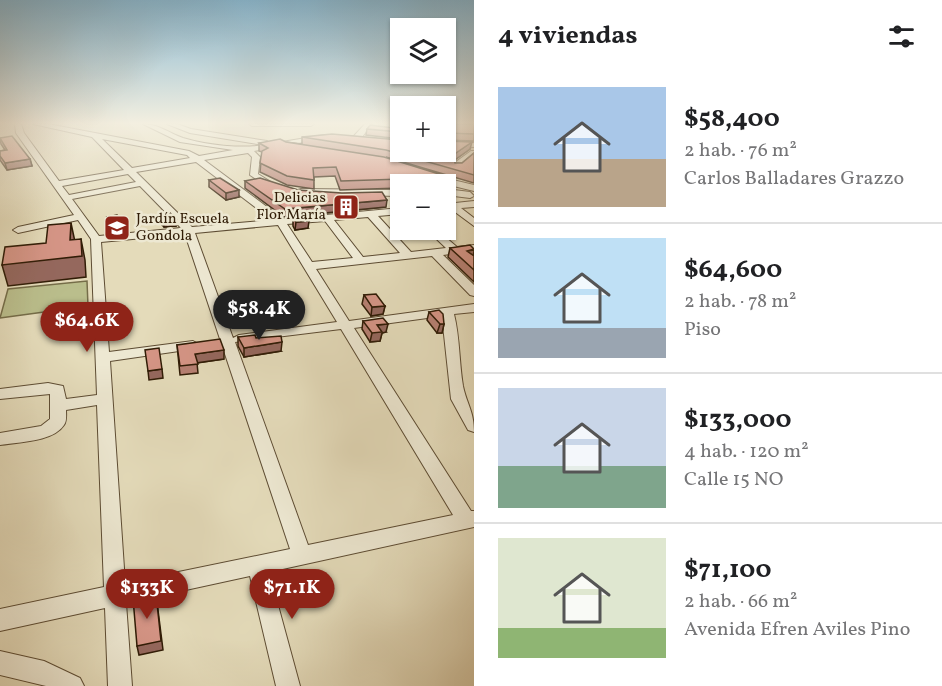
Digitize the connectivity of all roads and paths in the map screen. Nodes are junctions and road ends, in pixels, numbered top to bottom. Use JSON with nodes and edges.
{"nodes":[{"id":1,"x":37,"y":156,"type":"edge"},
{"id":2,"x":115,"y":156,"type":"edge"},
{"id":3,"x":193,"y":156,"type":"edge"},
{"id":4,"x":210,"y":156,"type":"edge"},
{"id":5,"x":255,"y":156,"type":"edge"},
{"id":6,"x":464,"y":156,"type":"edge"},
{"id":7,"x":198,"y":158,"type":"junction"},
{"id":8,"x":456,"y":166,"type":"edge"},
{"id":9,"x":130,"y":171,"type":"junction"},
{"id":10,"x":143,"y":183,"type":"junction"},
{"id":11,"x":57,"y":184,"type":"junction"},
{"id":12,"x":456,"y":184,"type":"edge"},
{"id":13,"x":474,"y":188,"type":"edge"},
{"id":14,"x":390,"y":193,"type":"edge"},
{"id":15,"x":456,"y":193,"type":"edge"},
{"id":16,"x":474,"y":195,"type":"edge"},
{"id":17,"x":66,"y":198,"type":"junction"},
{"id":18,"x":474,"y":204,"type":"edge"},
{"id":19,"x":456,"y":205,"type":"edge"},
{"id":20,"x":456,"y":211,"type":"edge"},
{"id":21,"x":390,"y":212,"type":"edge"},
{"id":22,"x":370,"y":213,"type":"junction"},
{"id":23,"x":80,"y":217,"type":"junction"},
{"id":24,"x":327,"y":217,"type":"junction"},
{"id":25,"x":281,"y":222,"type":"junction"},
{"id":26,"x":474,"y":223,"type":"edge"},
{"id":27,"x":18,"y":230,"type":"dead end"},
{"id":28,"x":189,"y":230,"type":"junction"},
{"id":29,"x":96,"y":239,"type":"junction"},
{"id":30,"x":443,"y":240,"type":"edge"},
{"id":31,"x":474,"y":248,"type":"edge"},
{"id":32,"x":454,"y":250,"type":"junction"},
{"id":33,"x":434,"y":252,"type":"junction"},
{"id":34,"x":408,"y":255,"type":"junction"},
{"id":35,"x":360,"y":260,"type":"junction"},
{"id":36,"x":309,"y":266,"type":"junction"},
{"id":37,"x":474,"y":292,"type":"edge"},
{"id":38,"x":474,"y":308,"type":"edge"},
{"id":39,"x":447,"y":311,"type":"junction"},
{"id":40,"x":346,"y":324,"type":"junction"},
{"id":41,"x":217,"y":342,"type":"junction"},
{"id":42,"x":103,"y":357,"type":"junction"},
{"id":43,"x":0,"y":394,"type":"edge"},
{"id":44,"x":105,"y":399,"type":"junction"},
{"id":45,"x":58,"y":406,"type":"junction"},
{"id":46,"x":474,"y":426,"type":"edge"},
{"id":47,"x":0,"y":439,"type":"edge"},
{"id":48,"x":470,"y":520,"type":"edge"},
{"id":49,"x":302,"y":555,"type":"junction"},
{"id":50,"x":257,"y":565,"type":"junction"},
{"id":51,"x":114,"y":597,"type":"junction"},
{"id":52,"x":0,"y":620,"type":"edge"},
{"id":53,"x":0,"y":663,"type":"edge"},
{"id":54,"x":72,"y":686,"type":"edge"},
{"id":55,"x":120,"y":686,"type":"edge"},
{"id":56,"x":288,"y":686,"type":"edge"}],
"edges":[{"from":1,"to":11,"type":"street"},
{"from":2,"to":9,"type":"street"},
{"from":3,"to":7,"type":"street"},
{"from":4,"to":7,"type":"street"},
{"from":5,"to":14,"type":"street"},
{"from":6,"to":8,"type":"street"},
{"from":7,"to":9,"type":"street"},
{"from":7,"to":25,"type":"street"},
{"from":9,"to":10,"type":"street"},
{"from":9,"to":11,"type":"street"},
{"from":10,"to":17,"type":"street"},
{"from":10,"to":28,"type":"street"},
{"from":11,"to":17,"type":"street"},
{"from":12,"to":13,"type":"street"},
{"from":15,"to":16,"type":"street"},
{"from":17,"to":23,"type":"street"},
{"from":18,"to":19,"type":"street"},
{"from":20,"to":26,"type":"street"},
{"from":21,"to":22,"type":"street"},
{"from":22,"to":24,"type":"street"},
{"from":22,"to":34,"type":"street"},
{"from":23,"to":27,"type":"street"},
{"from":23,"to":29,"type":"street"},
{"from":24,"to":25,"type":"street"},
{"from":24,"to":35,"type":"street"},
{"from":25,"to":28,"type":"street"},
{"from":25,"to":36,"type":"street"},
{"from":28,"to":29,"type":"street"},
{"from":28,"to":41,"type":"street"},
{"from":29,"to":42,"type":"street"},
{"from":30,"to":32,"type":"street"},
{"from":31,"to":32,"type":"street"},
{"from":32,"to":33,"type":"street"},
{"from":33,"to":34,"type":"street"},
{"from":33,"to":37,"type":"street"},
{"from":34,"to":35,"type":"street"},
{"from":35,"to":36,"type":"street"},
{"from":36,"to":40,"type":"street"},
{"from":38,"to":39,"type":"street"},
{"from":39,"to":40,"type":"street"},
{"from":39,"to":46,"type":"street"},
{"from":40,"to":41,"type":"street"},
{"from":40,"to":48,"type":"street"},
{"from":41,"to":42,"type":"street"},
{"from":41,"to":49,"type":"street"},
{"from":42,"to":44,"type":"street"},
{"from":43,"to":45,"type":"street"},
{"from":44,"to":45,"type":"street"},
{"from":44,"to":51,"type":"street"},
{"from":45,"to":47,"type":"street"},
{"from":48,"to":49,"type":"street"},
{"from":49,"to":50,"type":"street"},
{"from":50,"to":51,"type":"street"},
{"from":50,"to":56,"type":"street"},
{"from":51,"to":52,"type":"street"},
{"from":51,"to":55,"type":"street"},
{"from":53,"to":54,"type":"street"}]}
